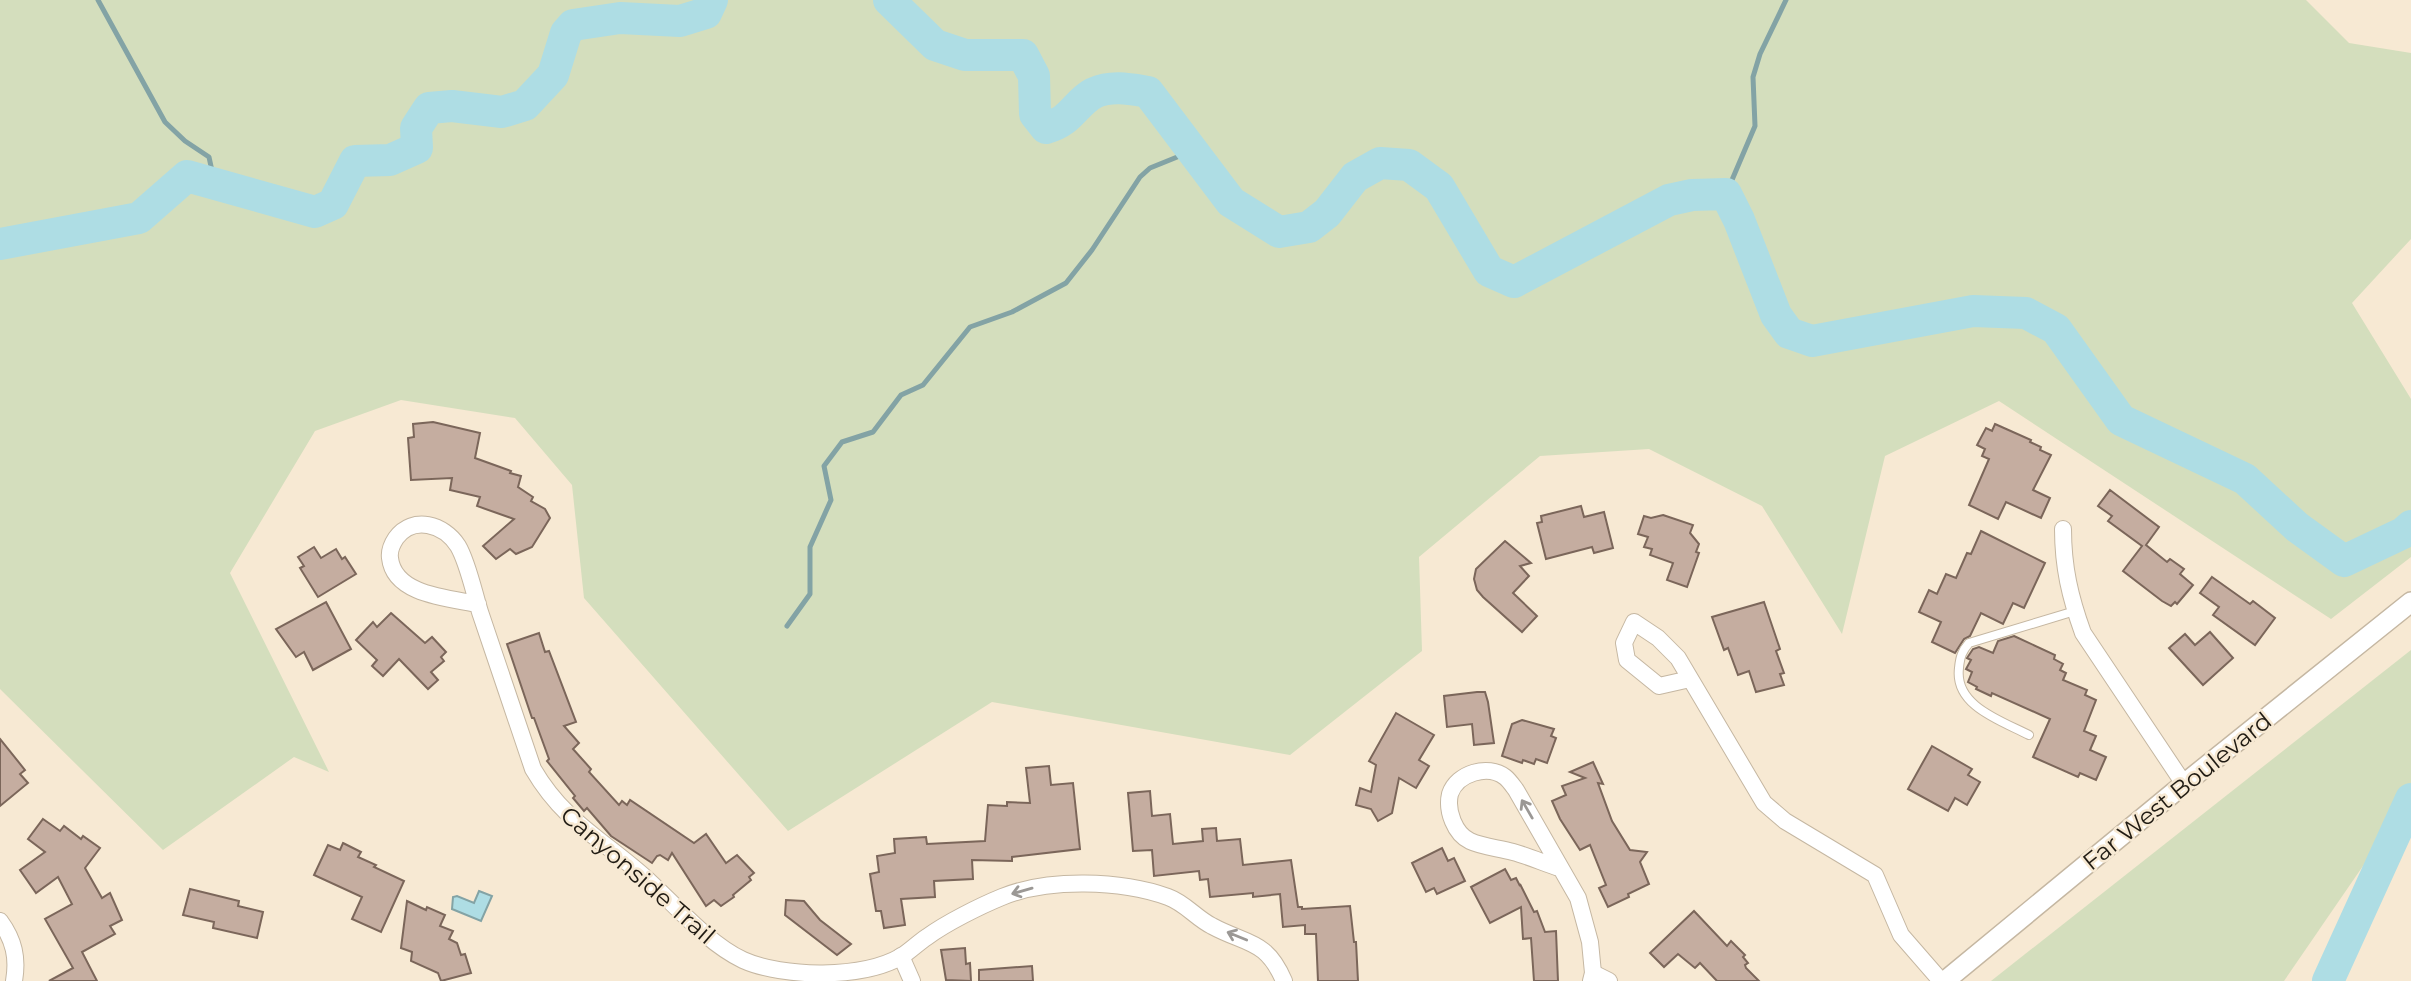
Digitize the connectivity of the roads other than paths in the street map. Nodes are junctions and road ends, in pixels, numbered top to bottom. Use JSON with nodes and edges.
{"nodes":[{"id":1,"x":2063,"y":529,"type":"dead end"},
{"id":2,"x":2411,"y":602,"type":"edge"},
{"id":3,"x":478,"y":604,"type":"junction"},
{"id":4,"x":2075,"y":611,"type":"junction"},
{"id":5,"x":1690,"y":679,"type":"dead end"},
{"id":6,"x":2029,"y":735,"type":"dead end"},
{"id":7,"x":2184,"y":784,"type":"junction"},
{"id":8,"x":1559,"y":869,"type":"junction"},
{"id":9,"x":0,"y":921,"type":"edge"},
{"id":10,"x":901,"y":956,"type":"junction"},
{"id":11,"x":1592,"y":977,"type":"edge"},
{"id":12,"x":13,"y":981,"type":"edge"},
{"id":13,"x":912,"y":981,"type":"edge"},
{"id":14,"x":1284,"y":981,"type":"edge"},
{"id":15,"x":1609,"y":981,"type":"edge"},
{"id":16,"x":1943,"y":981,"type":"edge"}],
"edges":[{"from":1,"to":4,"type":"street"},
{"from":2,"to":7,"type":"street","name":"Far West Boulevard"},
{"from":3,"to":3,"type":"street","name":"Canyonside Trail"},
{"from":3,"to":10,"type":"street","name":"Canyonside Trail"},
{"from":4,"to":6,"type":"lane"},
{"from":4,"to":7,"type":"street"},
{"from":5,"to":16,"type":"street"},
{"from":7,"to":16,"type":"street","name":"Far West Boulevard"},
{"from":8,"to":8,"type":"street","one_way":true},
{"from":8,"to":11,"type":"street"},
{"from":9,"to":12,"type":"street"},
{"from":10,"to":13,"type":"street"},
{"from":14,"to":10,"type":"street","name":"Canyonside Trail","one_way":true},
{"from":11,"to":15,"type":"street"}]}
